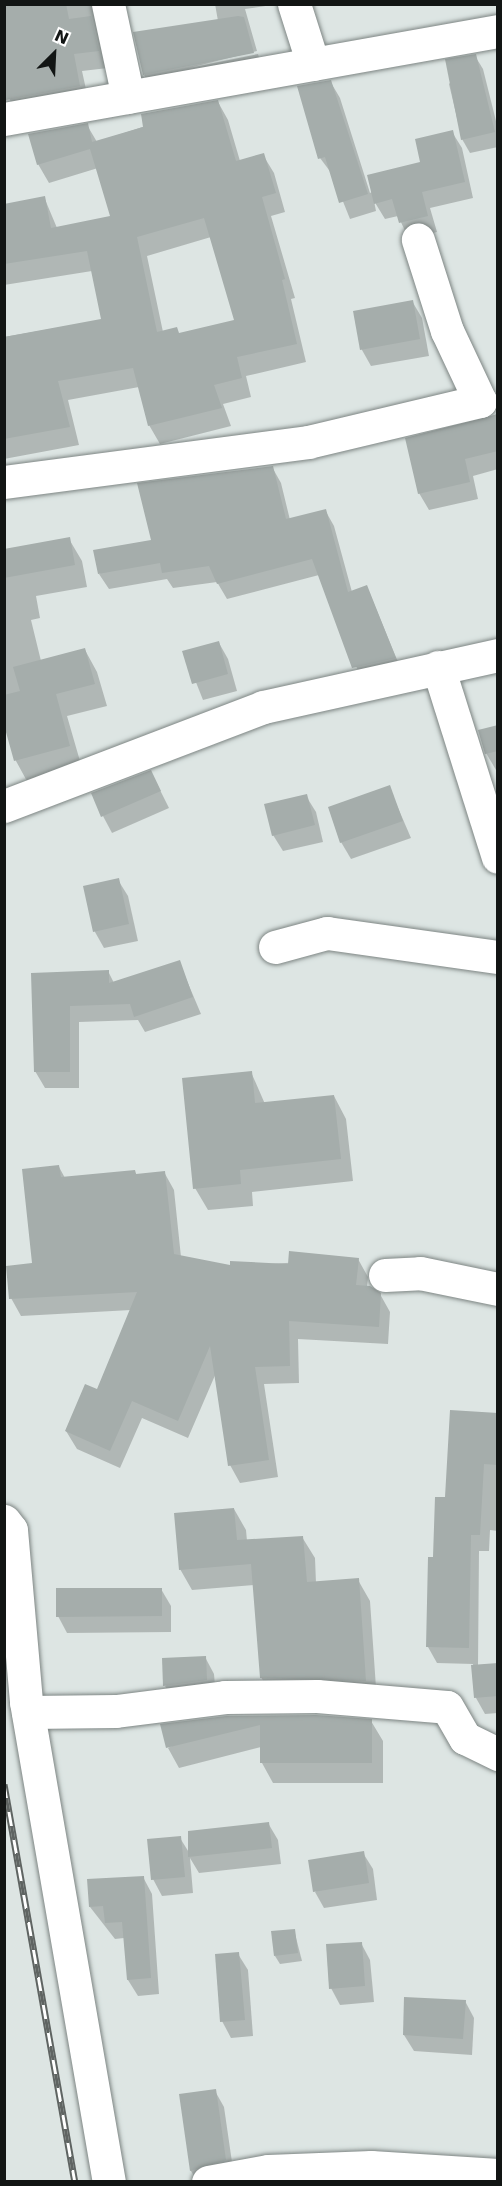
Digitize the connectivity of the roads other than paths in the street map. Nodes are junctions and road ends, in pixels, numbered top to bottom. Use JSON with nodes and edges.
{"nodes":[{"id":1,"x":108,"y":4,"type":"edge"},
{"id":2,"x":294,"y":4,"type":"edge"},
{"id":3,"x":498,"y":32,"type":"edge"},
{"id":4,"x":314,"y":64,"type":"junction"},
{"id":5,"x":128,"y":97,"type":"junction"},
{"id":6,"x":4,"y":119,"type":"edge"},
{"id":7,"x":418,"y":240,"type":"dead end"},
{"id":8,"x":4,"y":482,"type":"edge"},
{"id":9,"x":498,"y":655,"type":"edge"},
{"id":10,"x":438,"y":667,"type":"junction"},
{"id":11,"x":4,"y":806,"type":"edge"},
{"id":12,"x":498,"y":857,"type":"edge"},
{"id":13,"x":275,"y":947,"type":"dead end"},
{"id":14,"x":498,"y":957,"type":"edge"},
{"id":15,"x":385,"y":1275,"type":"dead end"},
{"id":16,"x":498,"y":1289,"type":"edge"},
{"id":17,"x":4,"y":1521,"type":"edge"},
{"id":18,"x":28,"y":1712,"type":"junction"},
{"id":19,"x":498,"y":1754,"type":"edge"},
{"id":20,"x":498,"y":2175,"type":"edge"},
{"id":21,"x":110,"y":2181,"type":"edge"},
{"id":22,"x":208,"y":2181,"type":"edge"}],
"edges":[{"from":1,"to":5,"type":"street"},
{"from":2,"to":4,"type":"street"},
{"from":3,"to":4,"type":"street"},
{"from":4,"to":5,"type":"street"},
{"from":5,"to":6,"type":"street"},
{"from":7,"to":8,"type":"street"},
{"from":9,"to":10,"type":"street"},
{"from":10,"to":11,"type":"street"},
{"from":10,"to":12,"type":"street"},
{"from":13,"to":14,"type":"street"},
{"from":15,"to":16,"type":"street"},
{"from":17,"to":18,"type":"street"},
{"from":18,"to":19,"type":"street"},
{"from":18,"to":21,"type":"street"},
{"from":20,"to":22,"type":"street"}]}
